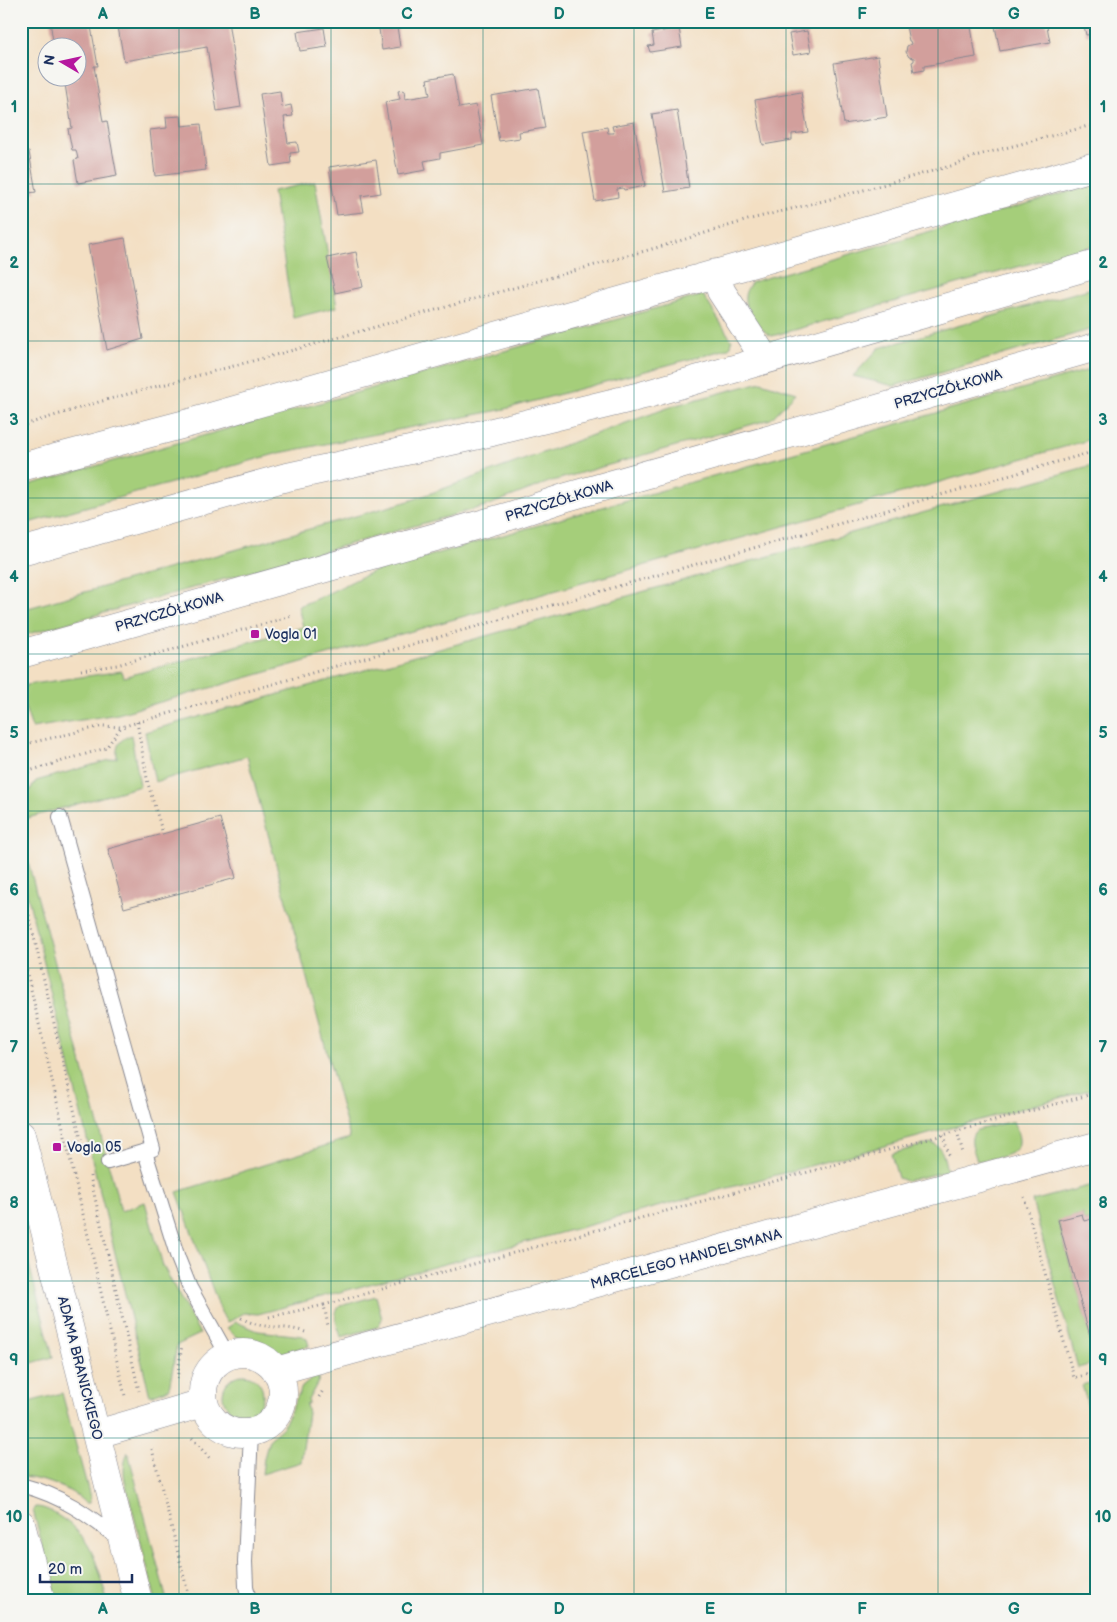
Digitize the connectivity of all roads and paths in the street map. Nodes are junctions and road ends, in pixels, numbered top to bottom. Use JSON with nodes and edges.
{"nodes":[{"id":1,"x":1096,"y":124,"type":"edge"},
{"id":2,"x":1096,"y":166,"type":"edge"},
{"id":3,"x":1096,"y":264,"type":"edge"},
{"id":4,"x":716,"y":273,"type":"junction"},
{"id":5,"x":1096,"y":347,"type":"edge"},
{"id":6,"x":765,"y":359,"type":"junction"},
{"id":7,"x":21,"y":426,"type":"edge"},
{"id":8,"x":1096,"y":451,"type":"edge"},
{"id":9,"x":21,"y":467,"type":"edge"},
{"id":10,"x":21,"y":552,"type":"edge"},
{"id":11,"x":292,"y":616,"type":"dead end"},
{"id":12,"x":21,"y":654,"type":"edge"},
{"id":13,"x":79,"y":670,"type":"dead end"},
{"id":14,"x":137,"y":722,"type":"junction"},
{"id":15,"x":21,"y":727,"type":"edge"},
{"id":16,"x":121,"y":727,"type":"junction"},
{"id":17,"x":23,"y":744,"type":"edge"},
{"id":18,"x":29,"y":772,"type":"junction"},
{"id":19,"x":21,"y":779,"type":"edge"},
{"id":20,"x":60,"y":817,"type":"dead end"},
{"id":21,"x":163,"y":834,"type":"dead end"},
{"id":22,"x":21,"y":881,"type":"edge"},
{"id":23,"x":21,"y":946,"type":"edge"},
{"id":24,"x":1096,"y":1094,"type":"edge"},
{"id":25,"x":21,"y":1135,"type":"edge"},
{"id":26,"x":1096,"y":1146,"type":"edge"},
{"id":27,"x":145,"y":1152,"type":"junction"},
{"id":28,"x":108,"y":1162,"type":"dead end"},
{"id":29,"x":87,"y":1163,"type":"dead end"},
{"id":30,"x":89,"y":1173,"type":"dead end"},
{"id":31,"x":1025,"y":1204,"type":"dead end"},
{"id":32,"x":324,"y":1306,"type":"dead end"},
{"id":33,"x":228,"y":1356,"type":"junction"},
{"id":34,"x":276,"y":1372,"type":"junction"},
{"id":35,"x":1096,"y":1372,"type":"edge"},
{"id":36,"x":204,"y":1402,"type":"junction"},
{"id":37,"x":138,"y":1422,"type":"junction"},
{"id":38,"x":251,"y":1432,"type":"junction"},
{"id":39,"x":97,"y":1434,"type":"junction"},
{"id":40,"x":21,"y":1485,"type":"edge"},
{"id":41,"x":21,"y":1524,"type":"edge"},
{"id":42,"x":122,"y":1542,"type":"junction"},
{"id":43,"x":25,"y":1549,"type":"edge"},
{"id":44,"x":41,"y":1601,"type":"edge"},
{"id":45,"x":138,"y":1601,"type":"edge"},
{"id":46,"x":190,"y":1601,"type":"edge"},
{"id":47,"x":249,"y":1601,"type":"edge"}],
"edges":[{"from":1,"to":7,"type":"path"},
{"from":2,"to":4,"type":"main road"},
{"from":3,"to":6,"type":"main road"},
{"from":4,"to":6,"type":"main road"},
{"from":4,"to":9,"type":"main road"},
{"from":5,"to":12,"type":"main road","name":"PRZYCZÓŁKOWA"},
{"from":6,"to":10,"type":"main road"},
{"from":8,"to":14,"type":"path"},
{"from":11,"to":13,"type":"path"},
{"from":14,"to":16,"type":"path"},
{"from":14,"to":21,"type":"path"},
{"from":15,"to":17,"type":"path"},
{"from":16,"to":17,"type":"path"},
{"from":16,"to":18,"type":"path"},
{"from":17,"to":18,"type":"path"},
{"from":18,"to":19,"type":"path"},
{"from":20,"to":27,"type":"lane"},
{"from":22,"to":29,"type":"path"},
{"from":23,"to":37,"type":"path"},
{"from":24,"to":32,"type":"path"},
{"from":25,"to":39,"type":"main road","name":"ADAMA BRANICKIEGO"},
{"from":26,"to":34,"type":"main road","name":"MARCELEGO HANDELSMANA"},
{"from":27,"to":28,"type":"lane"},
{"from":27,"to":33,"type":"lane"},
{"from":30,"to":37,"type":"path"},
{"from":31,"to":35,"type":"path"},
{"from":33,"to":34,"type":"main road"},
{"from":33,"to":36,"type":"main road"},
{"from":34,"to":38,"type":"main road"},
{"from":36,"to":37,"type":"main road"},
{"from":36,"to":38,"type":"main road"},
{"from":37,"to":39,"type":"main road"},
{"from":37,"to":46,"type":"path"},
{"from":38,"to":47,"type":"lane"},
{"from":39,"to":42,"type":"main road","name":"ADAMA BRANICKIEGO"},
{"from":40,"to":42,"type":"lane"},
{"from":41,"to":43,"type":"main road"},
{"from":42,"to":45,"type":"main road","name":"ADAMA BRANICKIEGO"},
{"from":43,"to":44,"type":"main road"}]}
